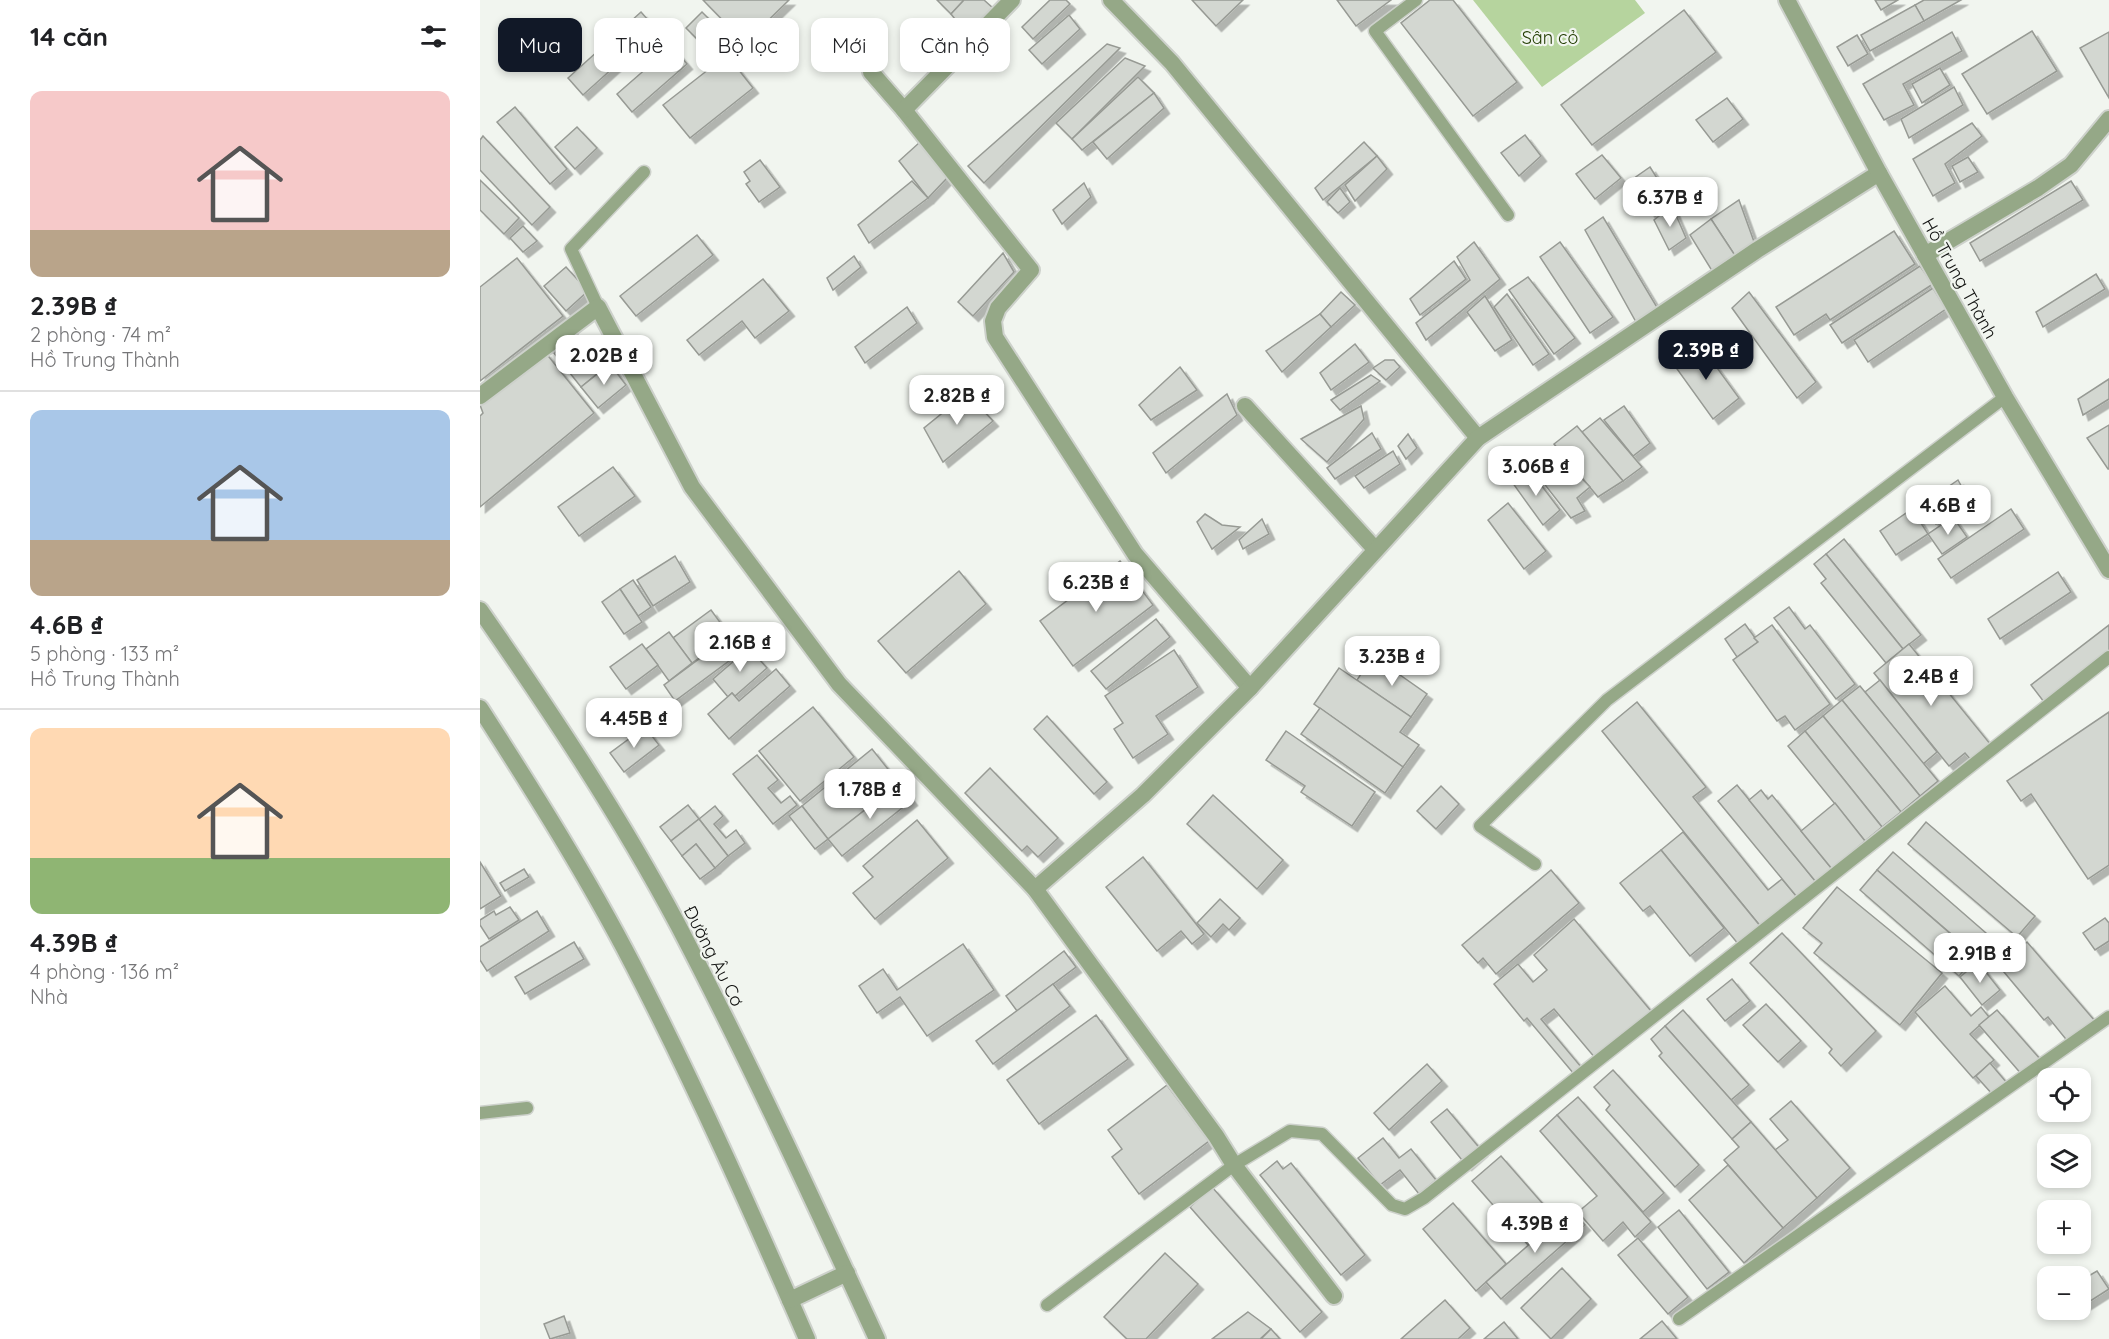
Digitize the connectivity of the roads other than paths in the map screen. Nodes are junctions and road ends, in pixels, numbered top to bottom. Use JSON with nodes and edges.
{"nodes":[{"id":1,"x":1012,"y":0,"type":"edge"},
{"id":2,"x":1111,"y":0,"type":"edge"},
{"id":3,"x":1416,"y":0,"type":"edge"},
{"id":4,"x":1787,"y":0,"type":"edge"},
{"id":5,"x":871,"y":72,"type":"dead end"},
{"id":6,"x":904,"y":110,"type":"junction"},
{"id":7,"x":2109,"y":119,"type":"edge"},
{"id":8,"x":644,"y":171,"type":"dead end"},
{"id":9,"x":1879,"y":173,"type":"junction"},
{"id":10,"x":1508,"y":215,"type":"dead end"},
{"id":11,"x":1925,"y":255,"type":"junction"},
{"id":12,"x":598,"y":307,"type":"junction"},
{"id":13,"x":480,"y":396,"type":"edge"},
{"id":14,"x":2005,"y":397,"type":"junction"},
{"id":15,"x":1245,"y":406,"type":"dead end"},
{"id":16,"x":1478,"y":438,"type":"junction"},
{"id":17,"x":1375,"y":549,"type":"junction"},
{"id":18,"x":2109,"y":570,"type":"edge"},
{"id":19,"x":480,"y":610,"type":"edge"},
{"id":20,"x":2109,"y":657,"type":"edge"},
{"id":21,"x":1250,"y":688,"type":"junction"},
{"id":22,"x":480,"y":708,"type":"edge"},
{"id":23,"x":1535,"y":864,"type":"dead end"},
{"id":24,"x":1035,"y":889,"type":"junction"},
{"id":25,"x":2109,"y":1017,"type":"edge"},
{"id":26,"x":527,"y":1108,"type":"dead end"},
{"id":27,"x":480,"y":1113,"type":"edge"},
{"id":28,"x":1234,"y":1165,"type":"junction"},
{"id":29,"x":847,"y":1273,"type":"junction"},
{"id":30,"x":1335,"y":1296,"type":"dead end"},
{"id":31,"x":790,"y":1300,"type":"junction"},
{"id":32,"x":1047,"y":1305,"type":"dead end"},
{"id":33,"x":1679,"y":1319,"type":"dead end"},
{"id":34,"x":807,"y":1339,"type":"edge"},
{"id":35,"x":877,"y":1339,"type":"edge"}],
"edges":[{"from":1,"to":6,"type":"street"},
{"from":2,"to":16,"type":"street"},
{"from":3,"to":10,"type":"lane"},
{"from":4,"to":9,"type":"street","name":"Hồ Trung Thành"},
{"from":5,"to":6,"type":"street"},
{"from":6,"to":21,"type":"street"},
{"from":7,"to":11,"type":"street"},
{"from":8,"to":12,"type":"lane"},
{"from":9,"to":11,"type":"street","name":"Hồ Trung Thành"},
{"from":9,"to":16,"type":"street"},
{"from":11,"to":14,"type":"street","name":"Hồ Trung Thành"},
{"from":12,"to":13,"type":"street"},
{"from":12,"to":24,"type":"street"},
{"from":14,"to":18,"type":"street","name":"Hồ Trung Thành"},
{"from":14,"to":23,"type":"lane"},
{"from":15,"to":17,"type":"street"},
{"from":16,"to":17,"type":"street"},
{"from":17,"to":21,"type":"street"},
{"from":19,"to":29,"type":"street","name":"Đường Âu Cơ"},
{"from":20,"to":28,"type":"lane"},
{"from":21,"to":24,"type":"street"},
{"from":22,"to":31,"type":"street"},
{"from":24,"to":28,"type":"street"},
{"from":25,"to":33,"type":"lane"},
{"from":26,"to":27,"type":"lane"},
{"from":28,"to":30,"type":"street"},
{"from":28,"to":32,"type":"lane"},
{"from":29,"to":31,"type":"street"},
{"from":29,"to":35,"type":"street","name":"Đường Âu Cơ"},
{"from":31,"to":34,"type":"street"}]}
